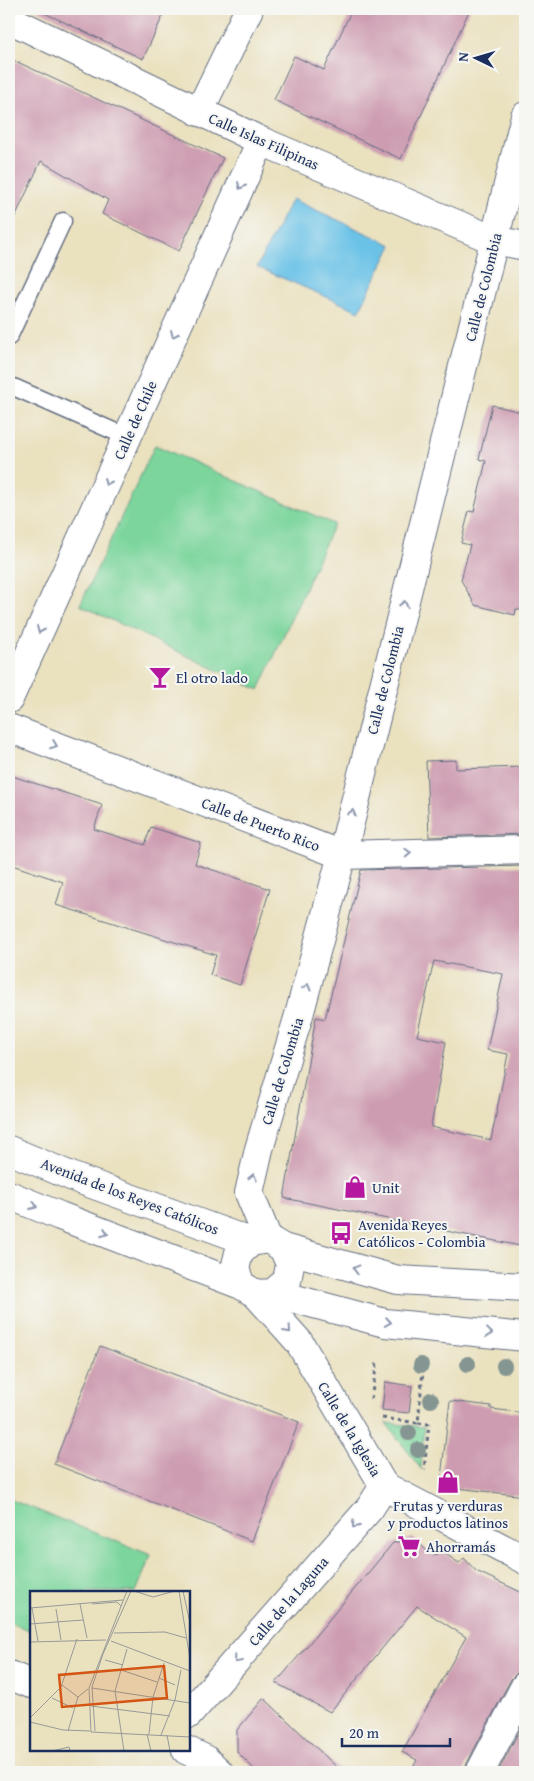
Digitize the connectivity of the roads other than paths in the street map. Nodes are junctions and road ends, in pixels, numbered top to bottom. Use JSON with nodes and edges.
{"nodes":[{"id":1,"x":249,"y":9,"type":"edge"},
{"id":2,"x":9,"y":19,"type":"edge"},
{"id":3,"x":199,"y":112,"type":"junction"},
{"id":4,"x":525,"y":116,"type":"edge"},
{"id":5,"x":261,"y":141,"type":"junction"},
{"id":6,"x":63,"y":221,"type":"dead end"},
{"id":7,"x":494,"y":240,"type":"junction"},
{"id":8,"x":525,"y":246,"type":"edge"},
{"id":9,"x":9,"y":337,"type":"edge"},
{"id":10,"x":9,"y":385,"type":"edge"},
{"id":11,"x":127,"y":437,"type":"junction"},
{"id":12,"x":9,"y":699,"type":"edge"},
{"id":13,"x":9,"y":728,"type":"edge"},
{"id":14,"x":525,"y":850,"type":"edge"},
{"id":15,"x":342,"y":855,"type":"junction"},
{"id":16,"x":9,"y":1150,"type":"edge"},
{"id":17,"x":9,"y":1195,"type":"edge"},
{"id":18,"x":268,"y":1243,"type":"junction"},
{"id":19,"x":398,"y":1280,"type":"junction"},
{"id":20,"x":525,"y":1287,"type":"edge"},
{"id":21,"x":257,"y":1290,"type":"junction"},
{"id":22,"x":525,"y":1302,"type":"edge"},
{"id":23,"x":525,"y":1337,"type":"edge"},
{"id":24,"x":384,"y":1486,"type":"junction"},
{"id":25,"x":525,"y":1560,"type":"edge"},
{"id":26,"x":9,"y":1675,"type":"edge"},
{"id":27,"x":30,"y":1684,"type":"edge"},
{"id":28,"x":525,"y":1686,"type":"edge"},
{"id":29,"x":190,"y":1713,"type":"edge"},
{"id":30,"x":188,"y":1751,"type":"edge"},
{"id":31,"x":219,"y":1772,"type":"edge"},
{"id":32,"x":480,"y":1772,"type":"edge"}],
"edges":[{"from":1,"to":3,"type":"street"},
{"from":2,"to":3,"type":"street","name":"Calle Islas Filipinas"},
{"from":3,"to":5,"type":"street","name":"Calle Islas Filipinas"},
{"from":4,"to":7,"type":"street","name":"Calle de Colombia"},
{"from":5,"to":7,"type":"street","name":"Calle Islas Filipinas"},
{"from":5,"to":11,"type":"street","name":"Calle de Chile","one_way":true},
{"from":6,"to":9,"type":"lane"},
{"from":7,"to":8,"type":"street","name":"Calle Islas Filipinas"},
{"from":15,"to":7,"type":"street","name":"Calle de Colombia","one_way":true},
{"from":10,"to":11,"type":"lane"},
{"from":11,"to":12,"type":"street","name":"Calle de Chile","one_way":true},
{"from":13,"to":15,"type":"street","name":"Calle de Puerto Rico","one_way":true},
{"from":15,"to":14,"type":"street","name":"Calle de Puerto Rico","one_way":true},
{"from":18,"to":15,"type":"street","name":"Calle de Colombia","one_way":true},
{"from":16,"to":18,"type":"street","name":"Avenida de los Reyes Católicos"},
{"from":17,"to":21,"type":"street","one_way":true},
{"from":19,"to":18,"type":"street","name":"Avenida de los Reyes Católicos","one_way":true},
{"from":18,"to":21,"type":"street"},
{"from":18,"to":21,"type":"street"},
{"from":19,"to":20,"type":"street","name":"Avenida de los Reyes Católicos"},
{"from":19,"to":22,"type":"street","name":"Avenida de los Reyes Católicos"},
{"from":21,"to":23,"type":"street","one_way":true},
{"from":21,"to":24,"type":"street","name":"Calle de la Iglesia","one_way":true},
{"from":24,"to":25,"type":"street","name":"Calle de la Iglesia"},
{"from":24,"to":29,"type":"street","name":"Calle de la Laguna","one_way":true},
{"from":26,"to":27,"type":"street"},
{"from":28,"to":32,"type":"street"},
{"from":30,"to":31,"type":"street"}]}
